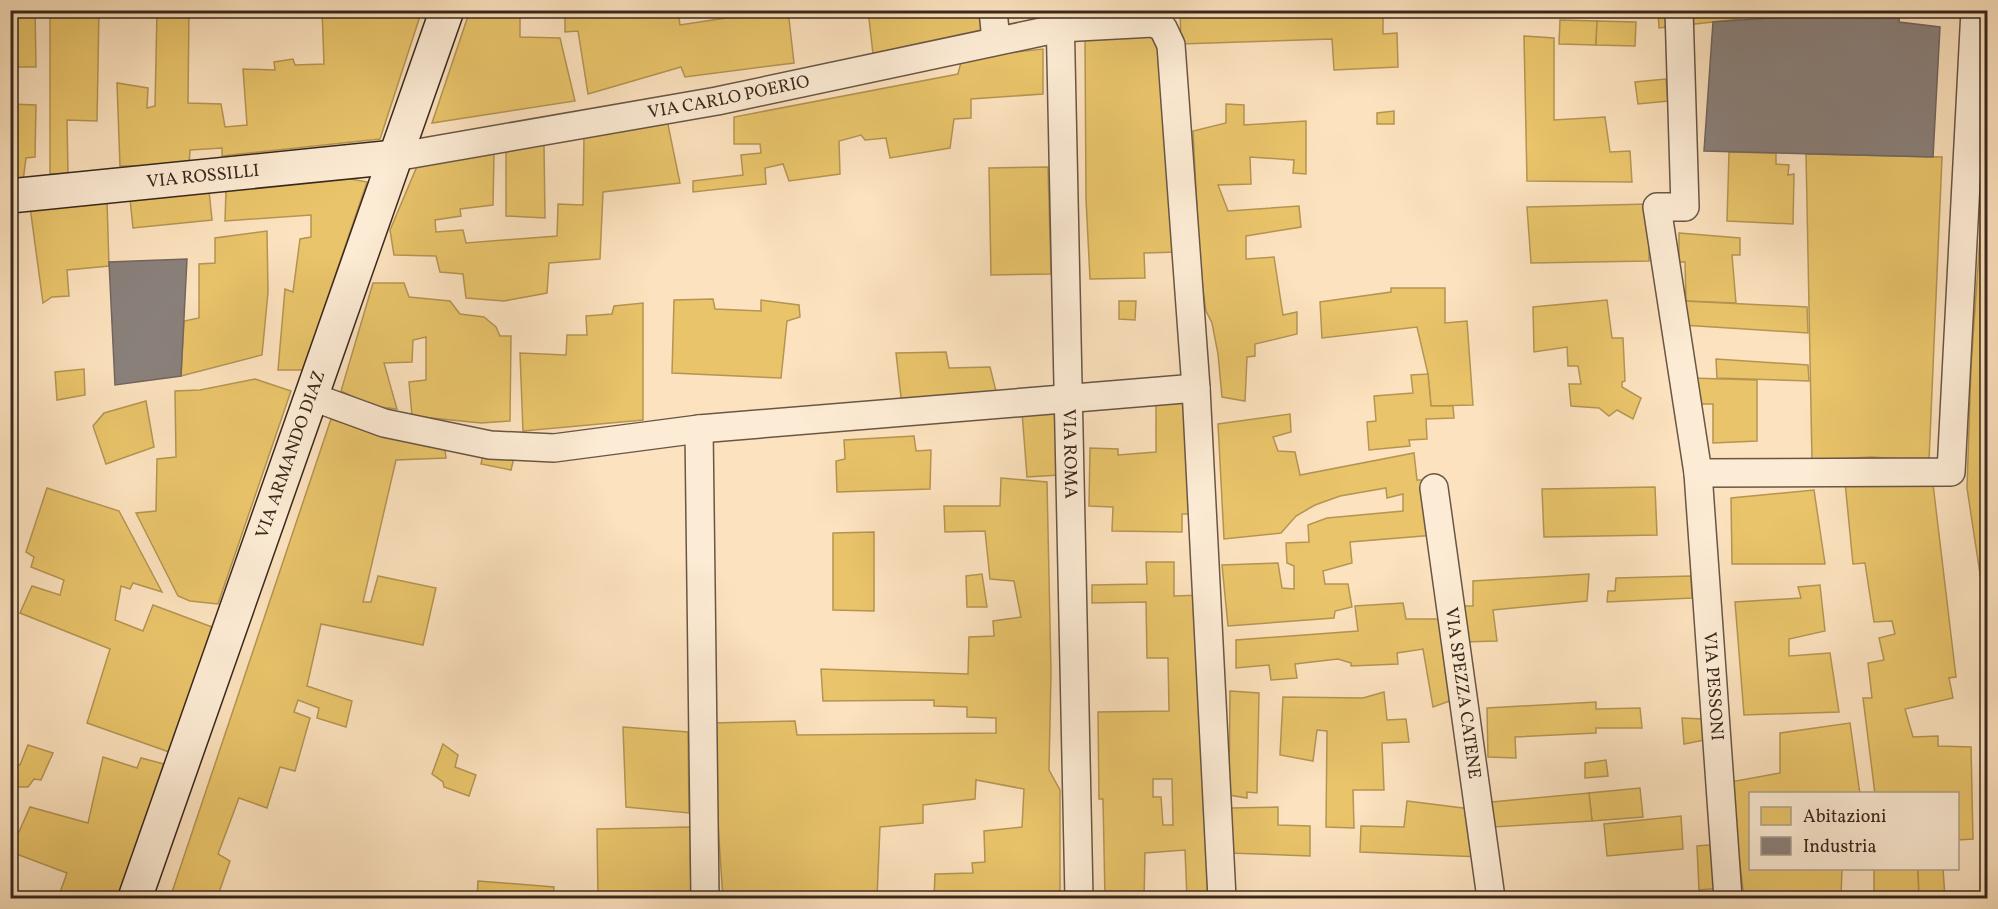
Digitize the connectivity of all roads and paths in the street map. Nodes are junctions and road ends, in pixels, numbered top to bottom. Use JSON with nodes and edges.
{"nodes":[{"id":1,"x":447,"y":10,"type":"edge"},
{"id":2,"x":993,"y":10,"type":"edge"},
{"id":3,"x":1679,"y":10,"type":"edge"},
{"id":4,"x":1975,"y":10,"type":"edge"},
{"id":5,"x":1060,"y":19,"type":"edge"},
{"id":6,"x":996,"y":41,"type":"junction"},
{"id":7,"x":395,"y":157,"type":"junction"},
{"id":8,"x":10,"y":196,"type":"edge"},
{"id":9,"x":1196,"y":388,"type":"junction"},
{"id":10,"x":310,"y":396,"type":"junction"},
{"id":11,"x":1068,"y":397,"type":"junction"},
{"id":12,"x":699,"y":429,"type":"junction"},
{"id":13,"x":1698,"y":473,"type":"junction"},
{"id":14,"x":1434,"y":488,"type":"dead end"},
{"id":15,"x":135,"y":898,"type":"edge"},
{"id":16,"x":705,"y":898,"type":"edge"},
{"id":17,"x":1079,"y":898,"type":"edge"},
{"id":18,"x":1222,"y":898,"type":"edge"},
{"id":19,"x":1491,"y":898,"type":"edge"},
{"id":20,"x":1728,"y":898,"type":"edge"}],
"edges":[{"from":1,"to":7,"type":"main road","name":"VIA ARMANDO DIAZ"},
{"from":2,"to":6,"type":"street"},
{"from":3,"to":13,"type":"street","name":"VIA PESSONI"},
{"from":4,"to":13,"type":"street"},
{"from":5,"to":6,"type":"street","name":"VIA CARLO POERIO"},
{"from":5,"to":9,"type":"street","name":"VIA CARLO POERIO"},
{"from":5,"to":11,"type":"street","name":"VIA ROMA"},
{"from":6,"to":7,"type":"street","name":"VIA CARLO POERIO"},
{"from":7,"to":8,"type":"main road","name":"VIA ROSSILLI"},
{"from":7,"to":10,"type":"main road","name":"VIA ARMANDO DIAZ"},
{"from":9,"to":11,"type":"street"},
{"from":9,"to":18,"type":"street"},
{"from":10,"to":12,"type":"street"},
{"from":10,"to":15,"type":"main road","name":"VIA ARMANDO DIAZ"},
{"from":11,"to":12,"type":"street"},
{"from":11,"to":17,"type":"street","name":"VIA ROMA"},
{"from":12,"to":16,"type":"street"},
{"from":13,"to":20,"type":"street","name":"VIA PESSONI"},
{"from":14,"to":19,"type":"street","name":"VIA SPEZZA CATENE"}]}
